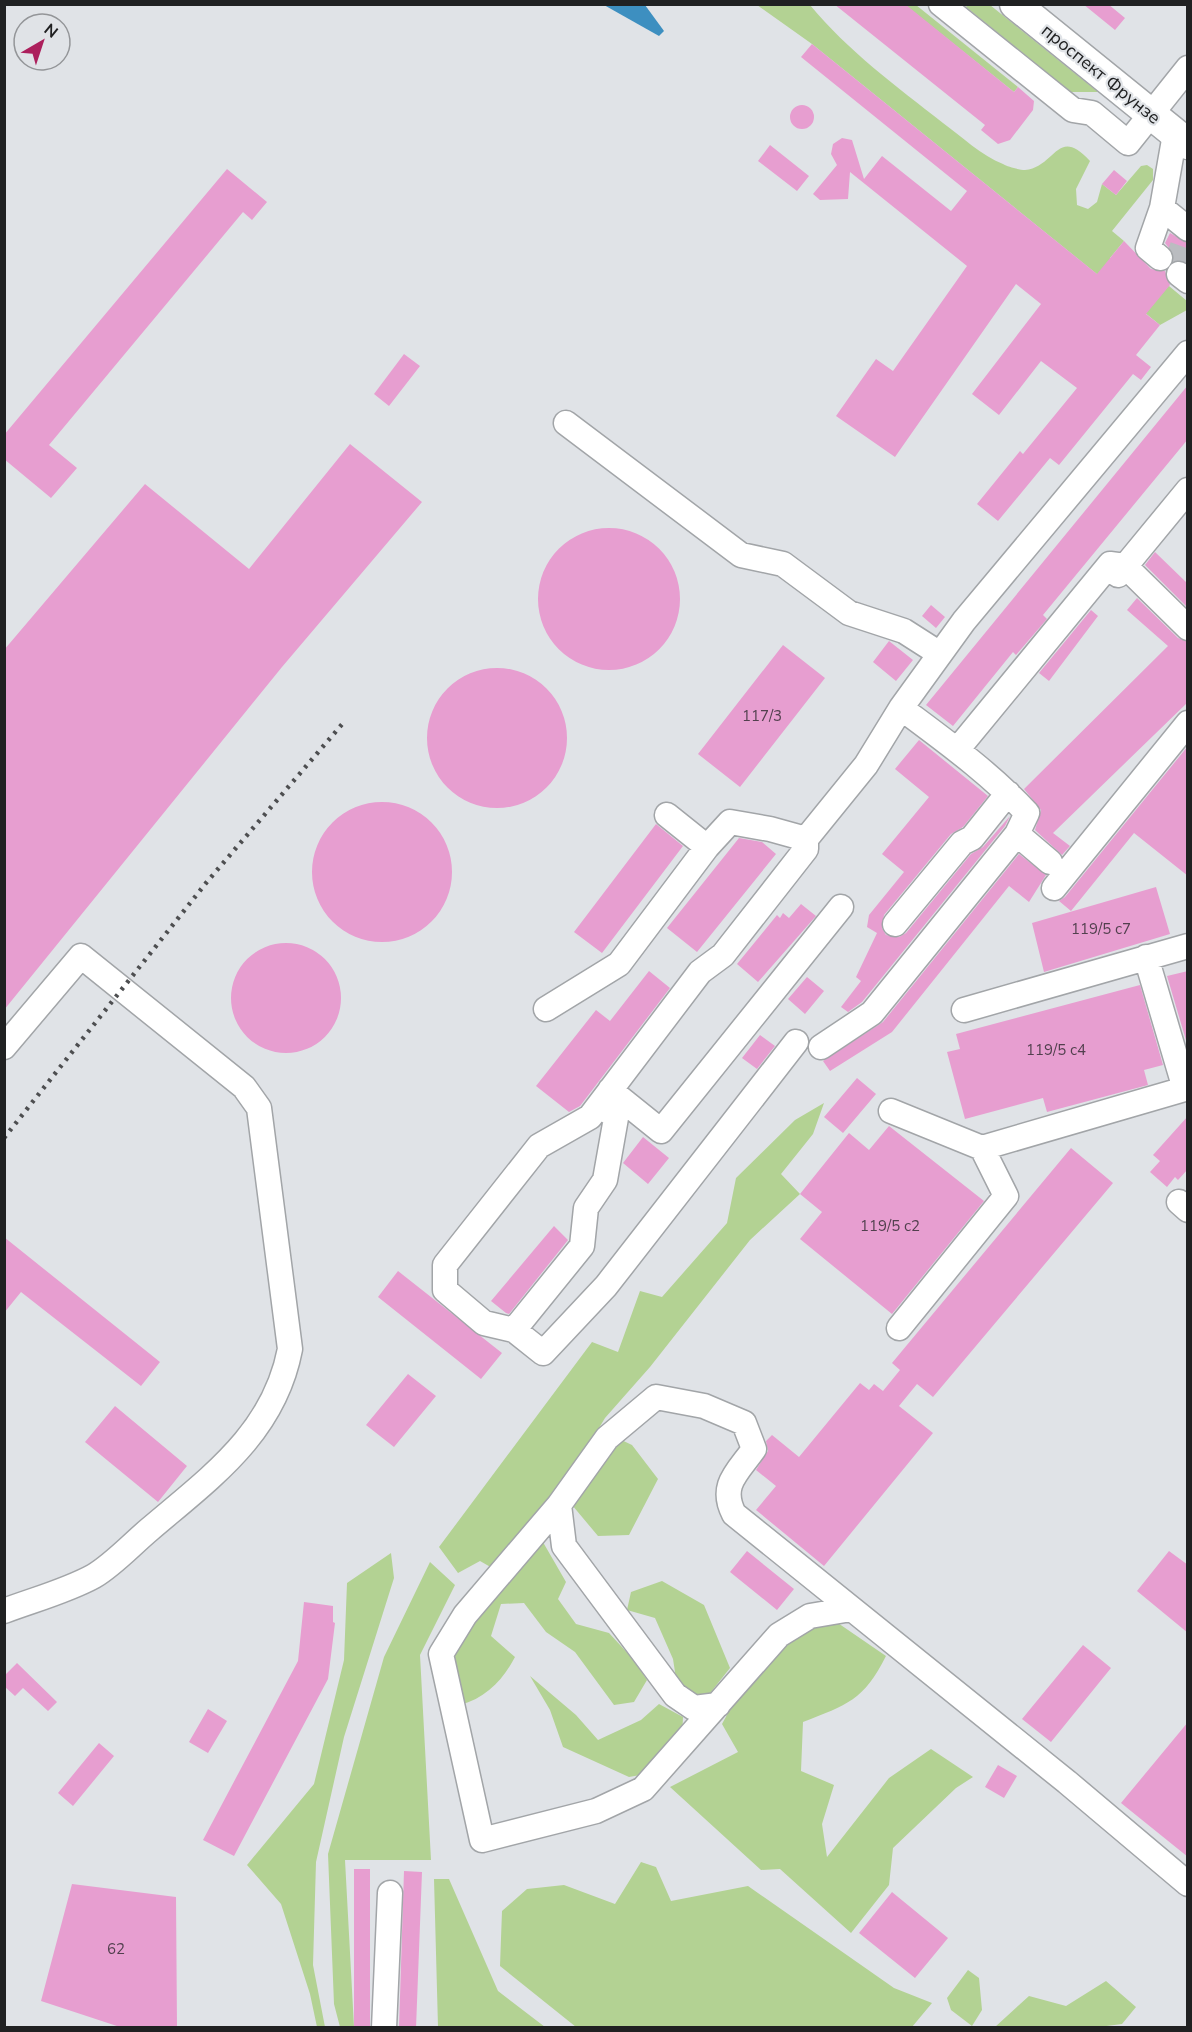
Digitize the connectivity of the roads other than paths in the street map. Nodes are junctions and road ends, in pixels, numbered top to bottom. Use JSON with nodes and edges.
{"nodes":[{"id":1,"x":941,"y":4,"type":"edge"},
{"id":2,"x":1015,"y":4,"type":"edge"},
{"id":3,"x":1188,"y":68,"type":"edge"},
{"id":4,"x":1151,"y":114,"type":"junction"},
{"id":5,"x":1181,"y":139,"type":"edge"},
{"id":6,"x":1162,"y":208,"type":"junction"},
{"id":7,"x":1187,"y":233,"type":"edge"},
{"id":8,"x":1160,"y":258,"type":"dead end"},
{"id":9,"x":1188,"y":353,"type":"edge"},
{"id":10,"x":566,"y":423,"type":"dead end"},
{"id":11,"x":1188,"y":490,"type":"edge"},
{"id":12,"x":1121,"y":570,"type":"junction"},
{"id":13,"x":1188,"y":628,"type":"edge"},
{"id":14,"x":940,"y":654,"type":"junction"},
{"id":15,"x":901,"y":708,"type":"junction"},
{"id":16,"x":1188,"y":723,"type":"edge"},
{"id":17,"x":957,"y":750,"type":"junction"},
{"id":18,"x":1008,"y":793,"type":"junction"},
{"id":19,"x":667,"y":815,"type":"dead end"},
{"id":20,"x":1017,"y":834,"type":"junction"},
{"id":21,"x":807,"y":839,"type":"junction"},
{"id":22,"x":707,"y":847,"type":"junction"},
{"id":23,"x":1050,"y":862,"type":"dead end"},
{"id":24,"x":1054,"y":888,"type":"dead end"},
{"id":25,"x":841,"y":907,"type":"dead end"},
{"id":26,"x":895,"y":924,"type":"dead end"},
{"id":27,"x":1188,"y":946,"type":"edge"},
{"id":28,"x":1146,"y":957,"type":"junction"},
{"id":29,"x":546,"y":1009,"type":"dead end"},
{"id":30,"x":964,"y":1010,"type":"dead end"},
{"id":31,"x":796,"y":1042,"type":"dead end"},
{"id":32,"x":4,"y":1047,"type":"edge"},
{"id":33,"x":821,"y":1047,"type":"dead end"},
{"id":34,"x":1186,"y":1089,"type":"edge"},
{"id":35,"x":605,"y":1097,"type":"junction"},
{"id":36,"x":891,"y":1111,"type":"dead end"},
{"id":37,"x":982,"y":1148,"type":"junction"},
{"id":38,"x":899,"y":1328,"type":"dead end"},
{"id":39,"x":514,"y":1330,"type":"junction"},
{"id":40,"x":559,"y":1505,"type":"junction"},
{"id":41,"x":851,"y":1609,"type":"junction"},
{"id":42,"x":4,"y":1611,"type":"edge"},
{"id":43,"x":718,"y":1705,"type":"junction"},
{"id":44,"x":1188,"y":1884,"type":"edge"},
{"id":45,"x":390,"y":1893,"type":"dead end"},
{"id":46,"x":384,"y":2028,"type":"edge"}],
"edges":[{"from":1,"to":4,"type":"street"},
{"from":2,"to":4,"type":"main road","name":"проспект Фрунзе"},
{"from":3,"to":4,"type":"street"},
{"from":4,"to":5,"type":"main road","name":"проспект Фрунзе"},
{"from":5,"to":6,"type":"street"},
{"from":6,"to":7,"type":"street"},
{"from":6,"to":8,"type":"street"},
{"from":9,"to":14,"type":"street"},
{"from":10,"to":14,"type":"street"},
{"from":11,"to":12,"type":"street"},
{"from":12,"to":13,"type":"street"},
{"from":12,"to":17,"type":"street"},
{"from":14,"to":15,"type":"street"},
{"from":15,"to":17,"type":"street"},
{"from":15,"to":21,"type":"street"},
{"from":16,"to":24,"type":"street"},
{"from":17,"to":18,"type":"street"},
{"from":18,"to":20,"type":"street"},
{"from":18,"to":26,"type":"street"},
{"from":19,"to":22,"type":"street"},
{"from":20,"to":23,"type":"street"},
{"from":20,"to":33,"type":"street"},
{"from":21,"to":22,"type":"street"},
{"from":21,"to":35,"type":"street"},
{"from":22,"to":29,"type":"street"},
{"from":25,"to":35,"type":"street"},
{"from":27,"to":28,"type":"street"},
{"from":28,"to":30,"type":"street"},
{"from":28,"to":34,"type":"street"},
{"from":31,"to":39,"type":"street"},
{"from":32,"to":42,"type":"street"},
{"from":34,"to":37,"type":"street"},
{"from":35,"to":39,"type":"street"},
{"from":35,"to":39,"type":"street"},
{"from":36,"to":37,"type":"street"},
{"from":37,"to":38,"type":"street"},
{"from":40,"to":41,"type":"street"},
{"from":40,"to":43,"type":"street"},
{"from":40,"to":43,"type":"street"},
{"from":41,"to":43,"type":"street"},
{"from":41,"to":44,"type":"street"},
{"from":45,"to":46,"type":"street"}]}
